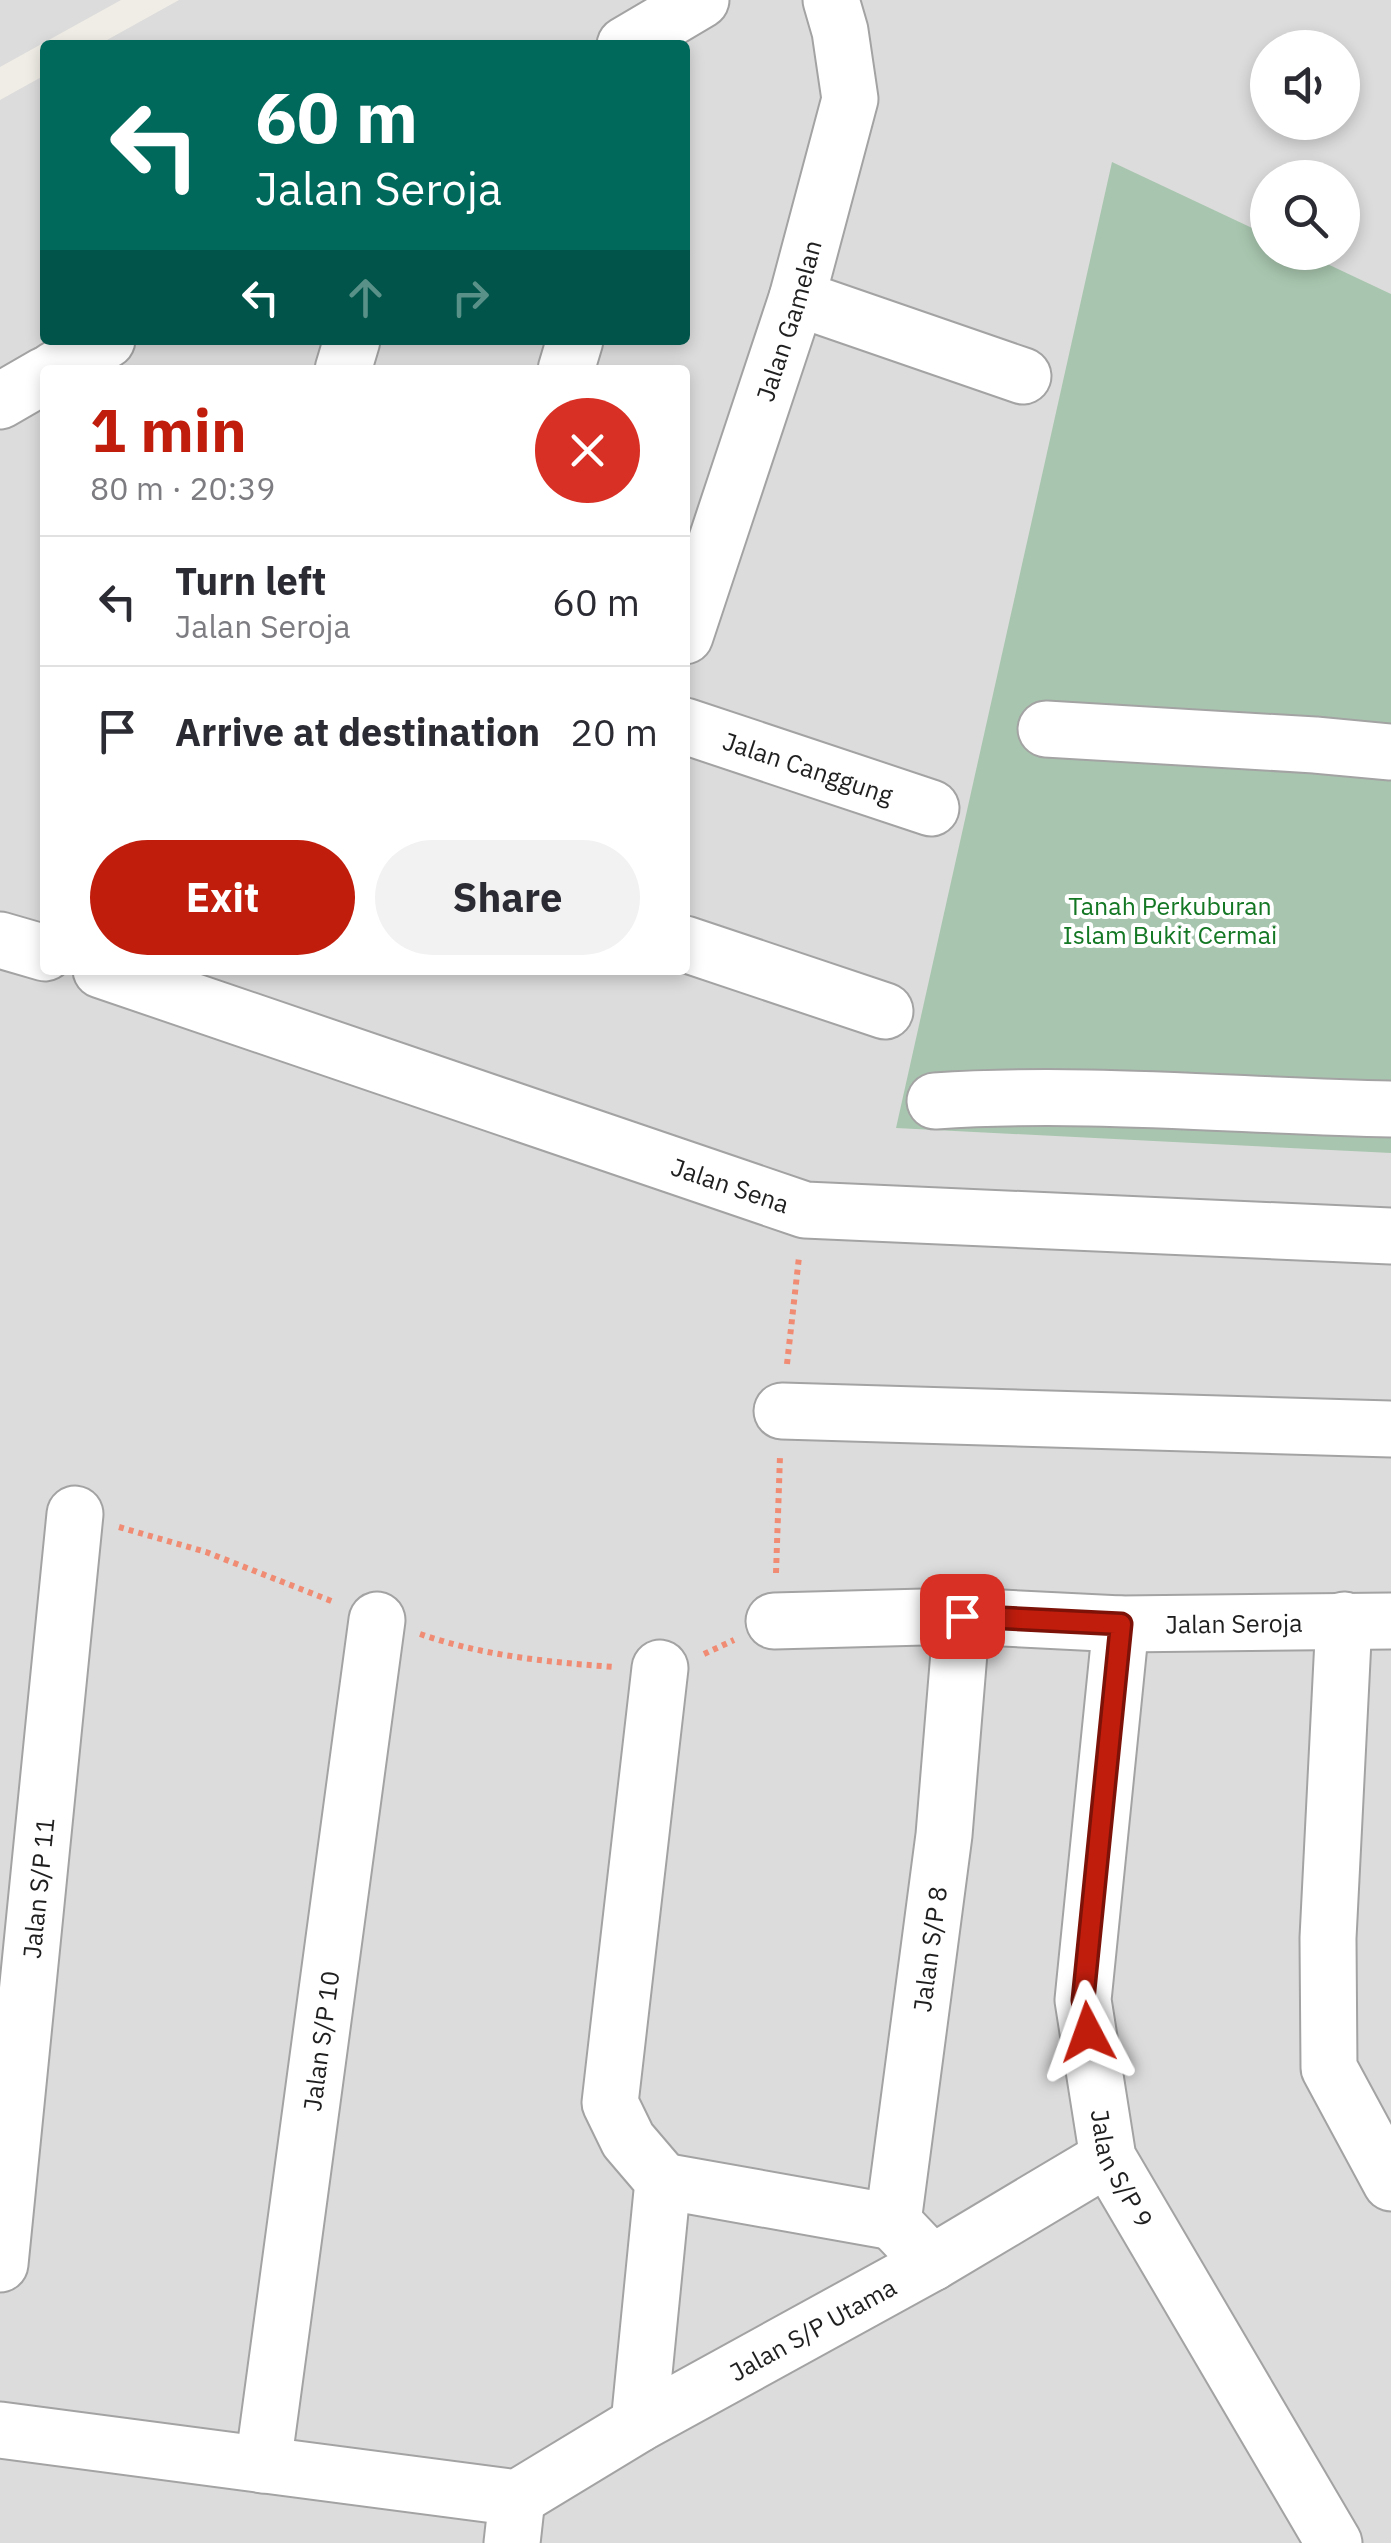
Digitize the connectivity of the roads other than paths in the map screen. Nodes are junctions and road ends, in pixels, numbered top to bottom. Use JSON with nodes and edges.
{"nodes":[{"id":1,"x":702,"y":0,"type":"edge"},
{"id":2,"x":831,"y":0,"type":"edge"},
{"id":3,"x":644,"y":39,"type":"edge"},
{"id":4,"x":796,"y":298,"type":"junction"},
{"id":5,"x":98,"y":345,"type":"edge"},
{"id":6,"x":63,"y":365,"type":"edge"},
{"id":7,"x":1023,"y":376,"type":"dead end"},
{"id":8,"x":40,"y":379,"type":"edge"},
{"id":9,"x":0,"y":401,"type":"edge"},
{"id":10,"x":690,"y":621,"type":"edge"},
{"id":11,"x":690,"y":728,"type":"edge"},
{"id":12,"x":1046,"y":730,"type":"dead end"},
{"id":13,"x":1391,"y":752,"type":"edge"},
{"id":14,"x":931,"y":808,"type":"dead end"},
{"id":15,"x":0,"y":940,"type":"edge"},
{"id":16,"x":690,"y":946,"type":"edge"},
{"id":17,"x":40,"y":952,"type":"edge"},
{"id":18,"x":160,"y":978,"type":"edge"},
{"id":19,"x":885,"y":1011,"type":"dead end"},
{"id":20,"x":935,"y":1101,"type":"dead end"},
{"id":21,"x":1391,"y":1110,"type":"edge"},
{"id":22,"x":1391,"y":1236,"type":"edge"},
{"id":23,"x":782,"y":1410,"type":"dead end"},
{"id":24,"x":1391,"y":1429,"type":"edge"},
{"id":25,"x":75,"y":1514,"type":"dead end"},
{"id":26,"x":962,"y":1616,"type":"junction"},
{"id":27,"x":377,"y":1620,"type":"dead end"},
{"id":28,"x":774,"y":1621,"type":"dead end"},
{"id":29,"x":1368,"y":1621,"type":"edge"},
{"id":30,"x":1121,"y":1624,"type":"junction"},
{"id":31,"x":660,"y":1668,"type":"dead end"},
{"id":32,"x":1108,"y":2158,"type":"junction"},
{"id":33,"x":663,"y":2181,"type":"junction"},
{"id":34,"x":1391,"y":2184,"type":"edge"},
{"id":35,"x":893,"y":2222,"type":"junction"},
{"id":36,"x":932,"y":2263,"type":"junction"},
{"id":37,"x":0,"y":2264,"type":"edge"},
{"id":38,"x":638,"y":2424,"type":"junction"},
{"id":39,"x":0,"y":2430,"type":"edge"},
{"id":40,"x":263,"y":2465,"type":"junction"},
{"id":41,"x":515,"y":2520,"type":"edge"},
{"id":42,"x":1334,"y":2543,"type":"edge"}],
"edges":[{"from":1,"to":3,"type":"street"},
{"from":2,"to":4,"type":"street","name":"Jalan Gamelan"},
{"from":4,"to":7,"type":"street"},
{"from":4,"to":10,"type":"street","name":"Jalan Gamelan"},
{"from":5,"to":6,"type":"street"},
{"from":8,"to":9,"type":"street"},
{"from":11,"to":14,"type":"street","name":"Jalan Canggung"},
{"from":12,"to":13,"type":"street"},
{"from":15,"to":17,"type":"street"},
{"from":16,"to":19,"type":"street"},
{"from":18,"to":22,"type":"street","name":"Jalan Sena"},
{"from":20,"to":21,"type":"street"},
{"from":23,"to":24,"type":"street"},
{"from":25,"to":37,"type":"street","name":"Jalan S/P 11"},
{"from":26,"to":28,"type":"street","name":"Jalan Seroja"},
{"from":26,"to":30,"type":"street","name":"Jalan Seroja"},
{"from":26,"to":35,"type":"street","name":"Jalan S/P 8"},
{"from":27,"to":40,"type":"street","name":"Jalan S/P 10"},
{"from":29,"to":30,"type":"street","name":"Jalan Seroja"},
{"from":29,"to":34,"type":"street"},
{"from":30,"to":32,"type":"street","name":"Jalan S/P 9"},
{"from":31,"to":33,"type":"street"},
{"from":32,"to":36,"type":"street","name":"Jalan S/P Utama"},
{"from":32,"to":42,"type":"street","name":"Jalan S/P 9"},
{"from":33,"to":35,"type":"street"},
{"from":33,"to":38,"type":"street"},
{"from":35,"to":36,"type":"street"},
{"from":36,"to":38,"type":"street","name":"Jalan S/P Utama"},
{"from":38,"to":41,"type":"street","name":"Jalan S/P Utama"},
{"from":39,"to":40,"type":"street","name":"Jalan S/P Utama"},
{"from":40,"to":41,"type":"street","name":"Jalan S/P Utama"}]}
